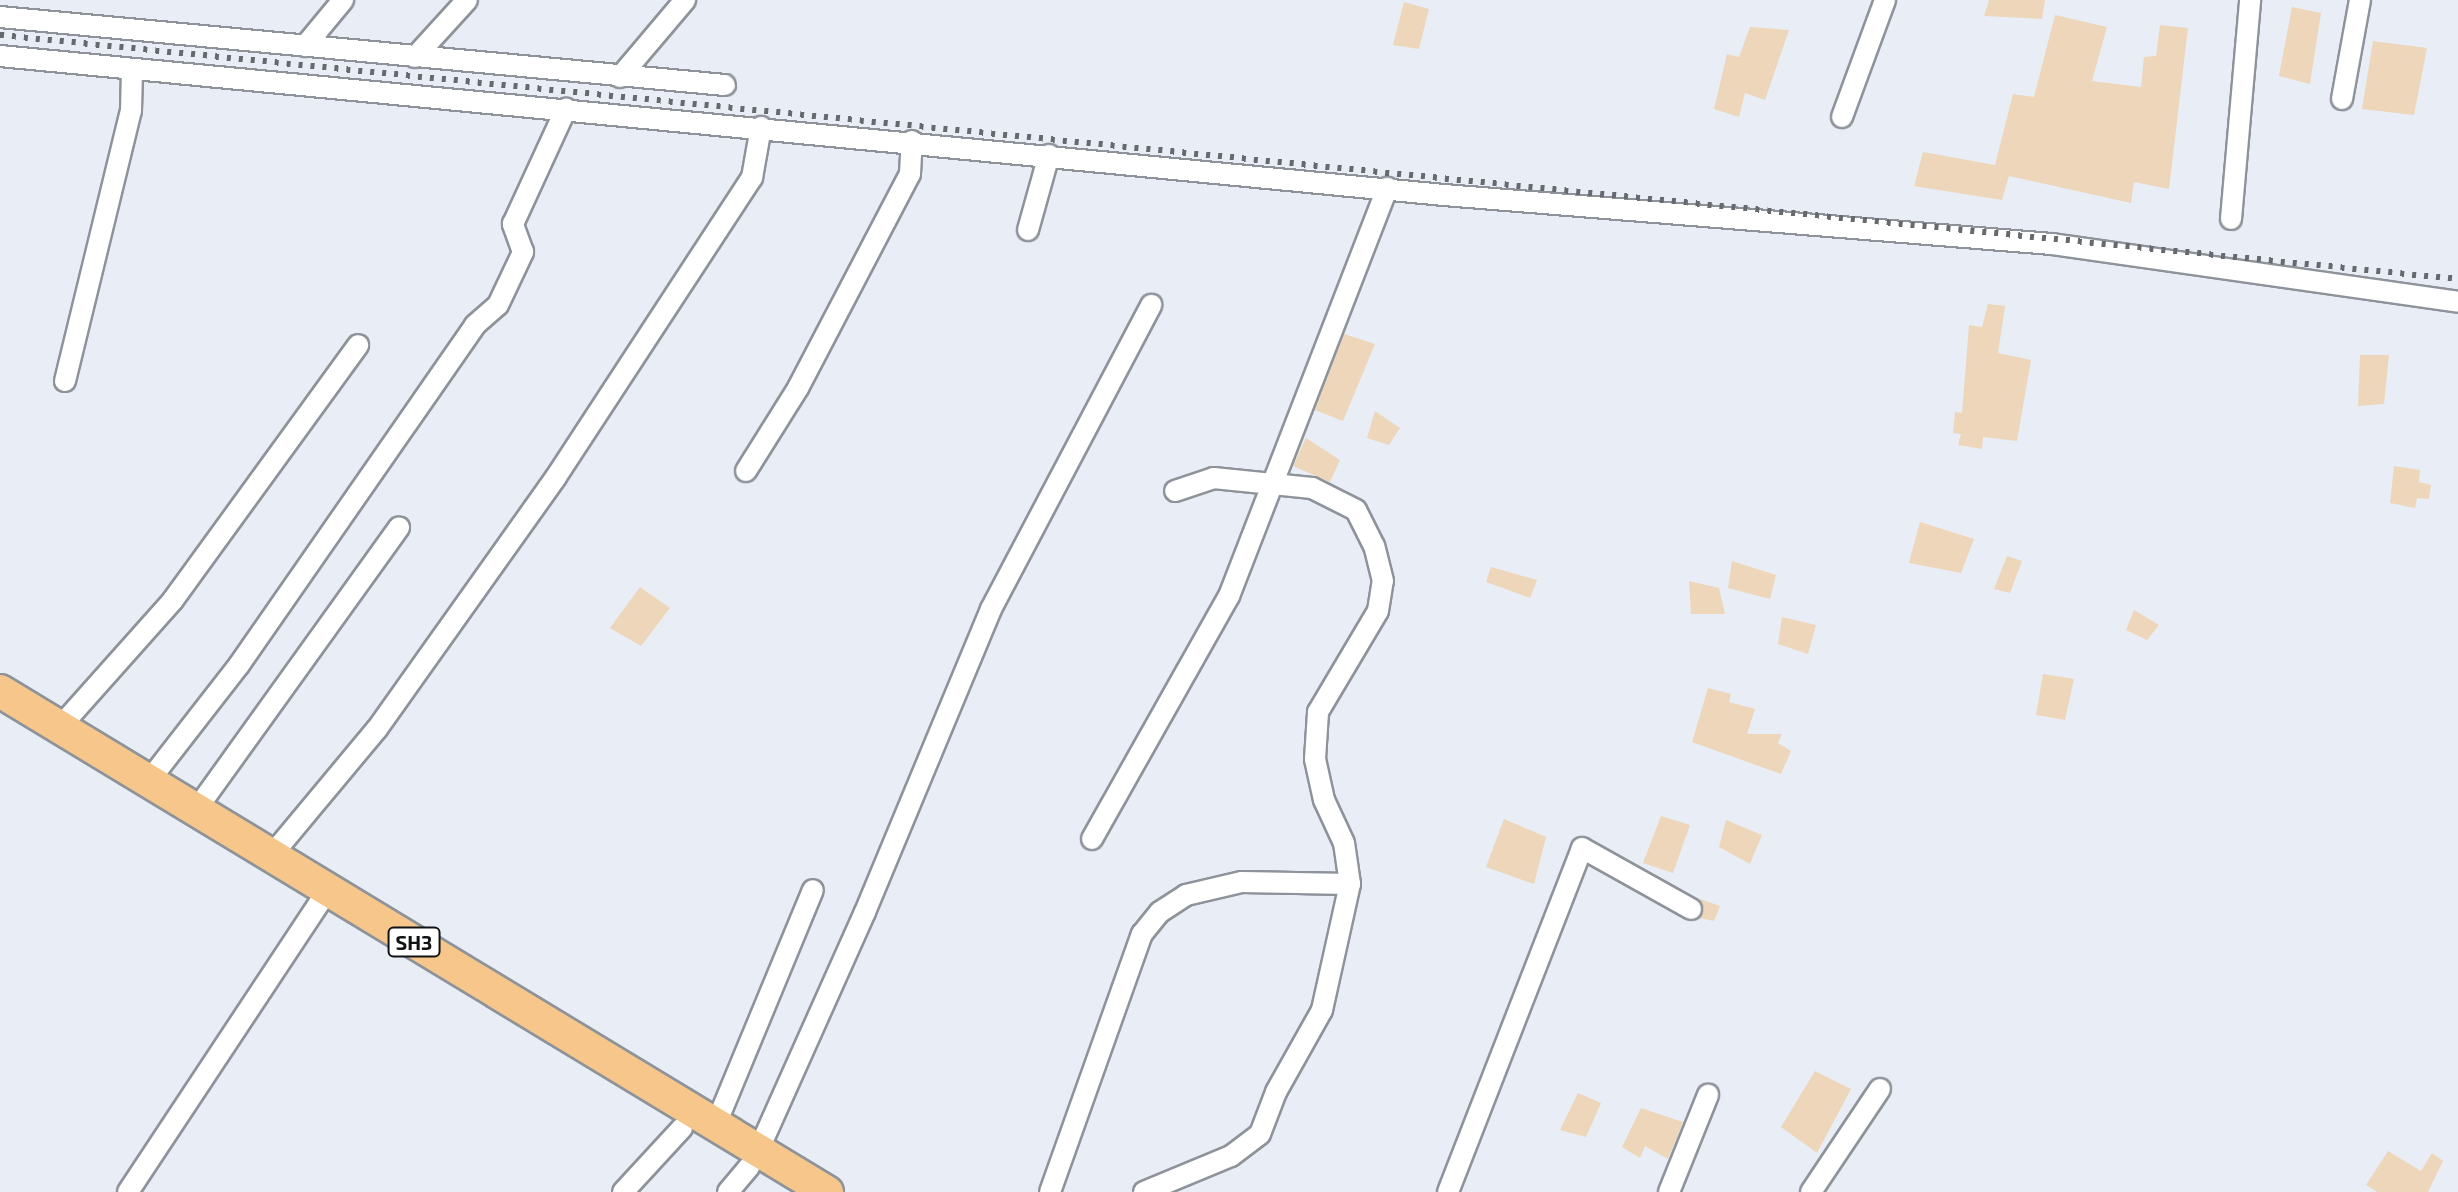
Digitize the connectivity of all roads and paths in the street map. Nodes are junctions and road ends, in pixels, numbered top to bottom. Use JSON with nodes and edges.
{"nodes":[{"id":1,"x":6,"y":0,"type":"edge"},
{"id":2,"x":343,"y":0,"type":"edge"},
{"id":3,"x":467,"y":0,"type":"edge"},
{"id":4,"x":685,"y":0,"type":"edge"},
{"id":5,"x":1885,"y":0,"type":"edge"},
{"id":6,"x":2250,"y":0,"type":"edge"},
{"id":7,"x":2360,"y":0,"type":"edge"},
{"id":8,"x":0,"y":19,"type":"edge"},
{"id":9,"x":305,"y":46,"type":"junction"},
{"id":10,"x":0,"y":56,"type":"edge"},
{"id":11,"x":415,"y":57,"type":"junction"},
{"id":12,"x":132,"y":69,"type":"junction"},
{"id":13,"x":620,"y":77,"type":"junction"},
{"id":14,"x":725,"y":85,"type":"dead end"},
{"id":15,"x":2342,"y":99,"type":"dead end"},
{"id":16,"x":566,"y":109,"type":"junction"},
{"id":17,"x":1842,"y":117,"type":"dead end"},
{"id":18,"x":761,"y":127,"type":"junction"},
{"id":19,"x":912,"y":141,"type":"junction"},
{"id":20,"x":1049,"y":155,"type":"junction"},
{"id":21,"x":1387,"y":188,"type":"junction"},
{"id":22,"x":2231,"y":219,"type":"dead end"},
{"id":23,"x":1028,"y":230,"type":"dead end"},
{"id":24,"x":2458,"y":302,"type":"edge"},
{"id":25,"x":1151,"y":305,"type":"dead end"},
{"id":26,"x":358,"y":345,"type":"dead end"},
{"id":27,"x":65,"y":381,"type":"dead end"},
{"id":28,"x":746,"y":471,"type":"dead end"},
{"id":29,"x":1271,"y":486,"type":"junction"},
{"id":30,"x":1175,"y":491,"type":"dead end"},
{"id":31,"x":399,"y":527,"type":"dead end"},
{"id":32,"x":0,"y":691,"type":"edge"},
{"id":33,"x":0,"y":716,"type":"edge"},
{"id":34,"x":60,"y":727,"type":"junction"},
{"id":35,"x":148,"y":782,"type":"junction"},
{"id":36,"x":196,"y":810,"type":"junction"},
{"id":37,"x":1092,"y":839,"type":"dead end"},
{"id":38,"x":271,"y":856,"type":"junction"},
{"id":39,"x":1350,"y":884,"type":"junction"},
{"id":40,"x":813,"y":890,"type":"dead end"},
{"id":41,"x":324,"y":898,"type":"junction"},
{"id":42,"x":1691,"y":909,"type":"dead end"},
{"id":43,"x":1880,"y":1089,"type":"dead end"},
{"id":44,"x":1708,"y":1095,"type":"dead end"},
{"id":45,"x":716,"y":1124,"type":"junction"},
{"id":46,"x":682,"y":1128,"type":"junction"},
{"id":47,"x":754,"y":1158,"type":"junction"},
{"id":48,"x":128,"y":1192,"type":"edge"},
{"id":49,"x":623,"y":1192,"type":"edge"},
{"id":50,"x":728,"y":1192,"type":"edge"},
{"id":51,"x":788,"y":1192,"type":"edge"},
{"id":52,"x":827,"y":1192,"type":"edge"},
{"id":53,"x":1050,"y":1192,"type":"edge"},
{"id":54,"x":1144,"y":1192,"type":"edge"},
{"id":55,"x":1448,"y":1192,"type":"edge"},
{"id":56,"x":1669,"y":1192,"type":"edge"},
{"id":57,"x":1811,"y":1192,"type":"edge"}],
"edges":[{"from":1,"to":8,"type":"street"},
{"from":2,"to":9,"type":"street"},
{"from":3,"to":11,"type":"street"},
{"from":4,"to":13,"type":"street"},
{"from":5,"to":17,"type":"street"},
{"from":6,"to":22,"type":"street"},
{"from":7,"to":15,"type":"street"},
{"from":8,"to":9,"type":"street"},
{"from":9,"to":11,"type":"street"},
{"from":10,"to":12,"type":"street"},
{"from":11,"to":13,"type":"street"},
{"from":12,"to":16,"type":"street"},
{"from":12,"to":27,"type":"street"},
{"from":13,"to":14,"type":"street"},
{"from":16,"to":18,"type":"street"},
{"from":16,"to":35,"type":"street"},
{"from":18,"to":19,"type":"street"},
{"from":18,"to":38,"type":"street"},
{"from":19,"to":20,"type":"street"},
{"from":19,"to":28,"type":"street"},
{"from":20,"to":21,"type":"street"},
{"from":20,"to":23,"type":"street"},
{"from":21,"to":24,"type":"street"},
{"from":21,"to":29,"type":"street"},
{"from":25,"to":47,"type":"street"},
{"from":26,"to":34,"type":"street"},
{"from":29,"to":30,"type":"street"},
{"from":29,"to":37,"type":"street"},
{"from":29,"to":39,"type":"street"},
{"from":31,"to":36,"type":"street"},
{"from":32,"to":34,"type":"main road","number":"SH3"},
{"from":33,"to":41,"type":"main road","number":"SH3"},
{"from":34,"to":35,"type":"main road","number":"SH3"},
{"from":35,"to":36,"type":"main road","number":"SH3"},
{"from":36,"to":38,"type":"main road","number":"SH3"},
{"from":38,"to":41,"type":"main road","number":"SH3"},
{"from":39,"to":53,"type":"street"},
{"from":39,"to":54,"type":"street"},
{"from":40,"to":45,"type":"street"},
{"from":41,"to":45,"type":"main road","number":"SH3"},
{"from":41,"to":46,"type":"main road","number":"SH3"},
{"from":41,"to":48,"type":"street"},
{"from":42,"to":55,"type":"street"},
{"from":43,"to":57,"type":"street"},
{"from":44,"to":56,"type":"street"},
{"from":45,"to":47,"type":"main road","number":"SH3"},
{"from":46,"to":47,"type":"main road","number":"SH3"},
{"from":46,"to":49,"type":"street"},
{"from":47,"to":50,"type":"street"},
{"from":47,"to":51,"type":"main road","number":"SH3"},
{"from":47,"to":52,"type":"main road","number":"SH3"}]}
